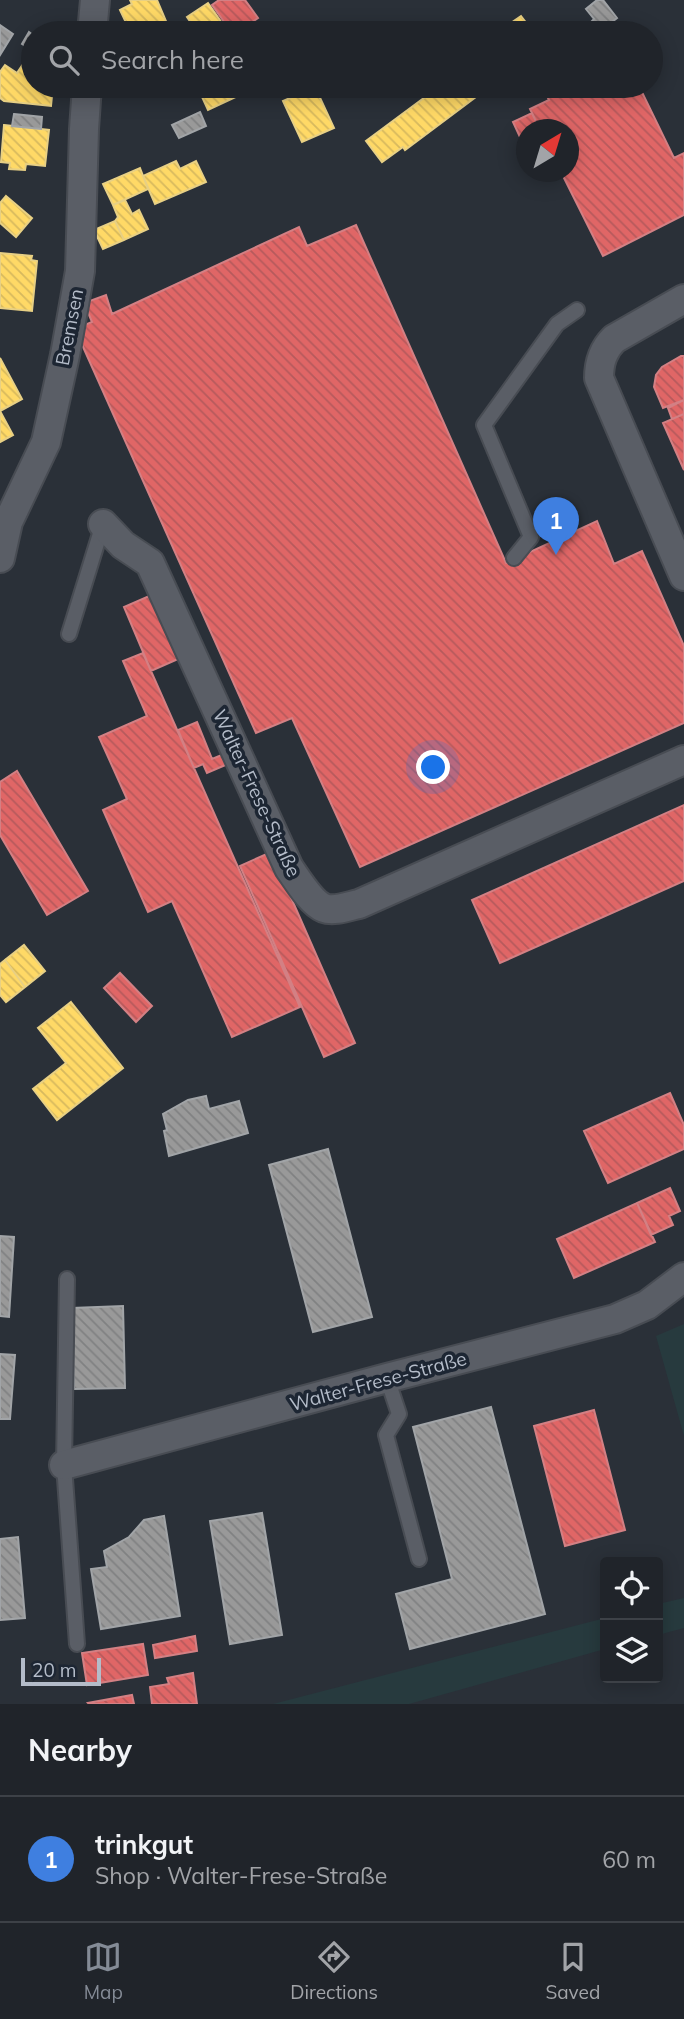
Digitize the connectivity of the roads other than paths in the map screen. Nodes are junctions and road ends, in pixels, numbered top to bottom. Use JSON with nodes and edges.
{"nodes":[{"id":1,"x":95,"y":0,"type":"edge"},
{"id":2,"x":93,"y":21,"type":"edge"},
{"id":3,"x":86,"y":98,"type":"edge"},
{"id":4,"x":684,"y":299,"type":"edge"},
{"id":5,"x":578,"y":310,"type":"dead end"},
{"id":6,"x":103,"y":524,"type":"joint"},
{"id":7,"x":0,"y":558,"type":"edge"},
{"id":8,"x":514,"y":558,"type":"dead end"},
{"id":9,"x":684,"y":576,"type":"edge"},
{"id":10,"x":69,"y":634,"type":"dead end"},
{"id":11,"x":684,"y":760,"type":"edge"},
{"id":12,"x":684,"y":1277,"type":"edge"},
{"id":13,"x":67,"y":1279,"type":"dead end"},
{"id":14,"x":387,"y":1378,"type":"junction"},
{"id":15,"x":64,"y":1465,"type":"junction"},
{"id":16,"x":419,"y":1559,"type":"dead end"},
{"id":17,"x":78,"y":1644,"type":"dead end"}],
"edges":[{"from":1,"to":2,"type":"street"},
{"from":3,"to":7,"type":"street","name":"Bremsen"},
{"from":4,"to":9,"type":"street"},
{"from":5,"to":8,"type":"lane"},
{"from":6,"to":10,"type":"lane"},
{"from":6,"to":11,"type":"street","name":"Walter-Frese-Straße"},
{"from":12,"to":14,"type":"street","name":"Walter-Frese-Straße"},
{"from":13,"to":15,"type":"lane"},
{"from":14,"to":15,"type":"street","name":"Walter-Frese-Straße"},
{"from":14,"to":16,"type":"lane"},
{"from":15,"to":17,"type":"lane"}]}
